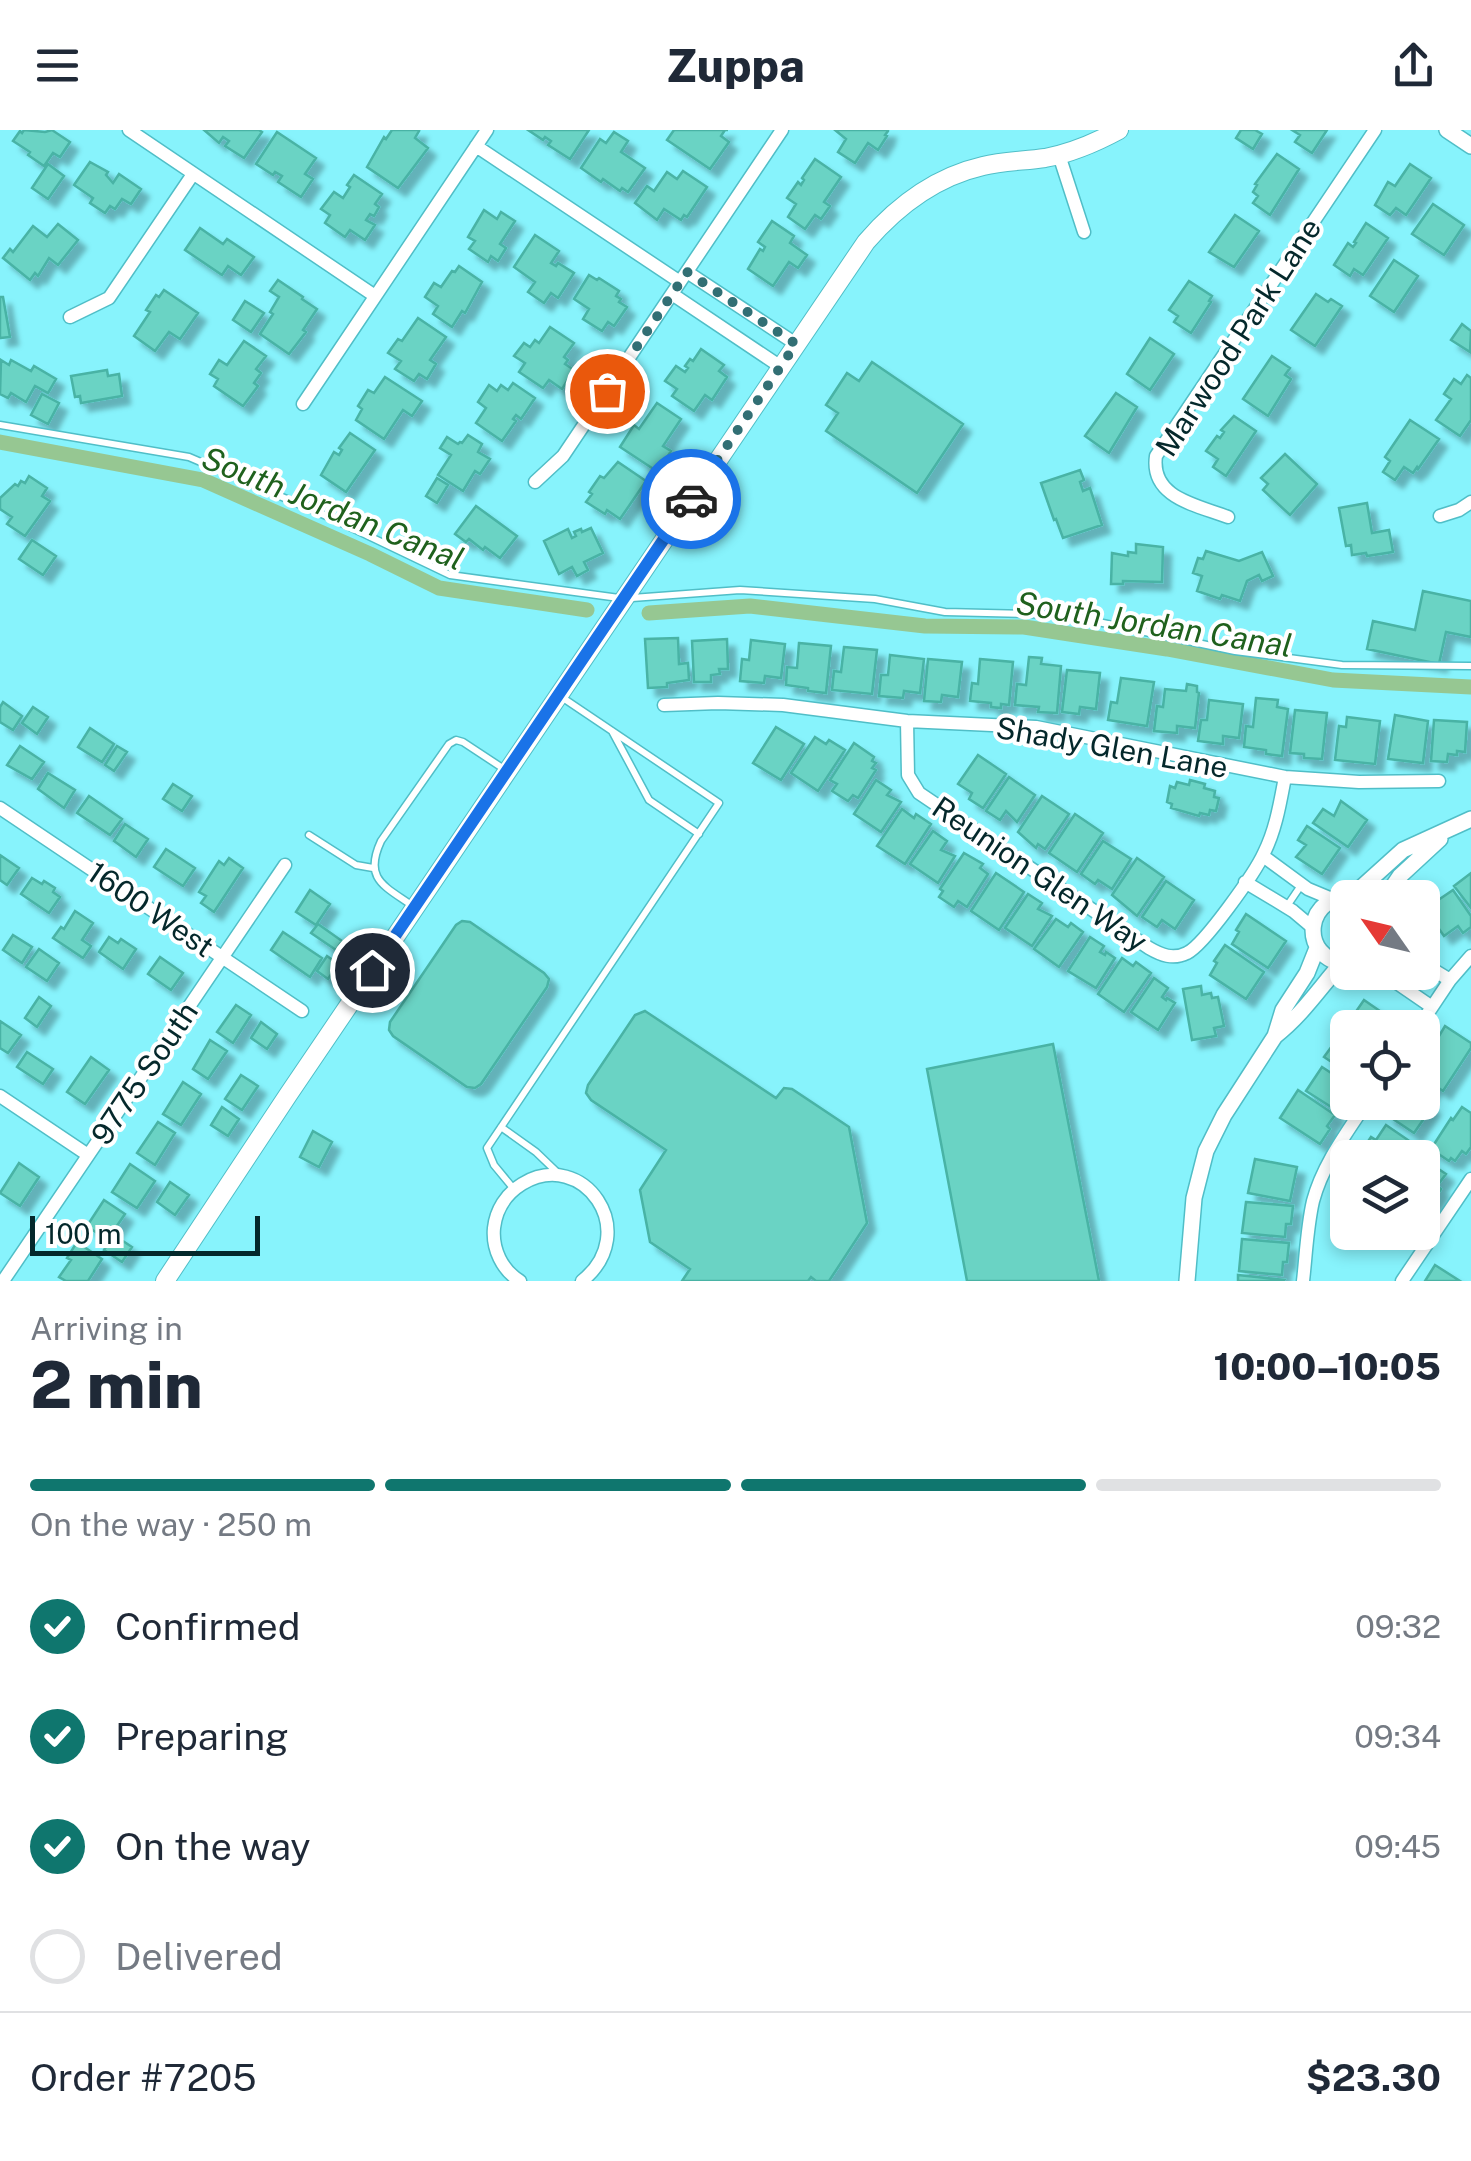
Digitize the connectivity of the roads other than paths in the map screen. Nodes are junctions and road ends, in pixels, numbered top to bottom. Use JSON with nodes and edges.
{"nodes":[{"id":1,"x":129,"y":130,"type":"edge"},
{"id":2,"x":487,"y":130,"type":"edge"},
{"id":3,"x":782,"y":130,"type":"edge"},
{"id":4,"x":1118,"y":130,"type":"edge"},
{"id":5,"x":1375,"y":130,"type":"edge"},
{"id":6,"x":1448,"y":130,"type":"edge"},
{"id":7,"x":476,"y":146,"type":"junction"},
{"id":8,"x":1471,"y":146,"type":"edge"},
{"id":9,"x":1060,"y":155,"type":"junction"},
{"id":10,"x":193,"y":174,"type":"junction"},
{"id":11,"x":1084,"y":232,"type":"dead end"},
{"id":12,"x":680,"y":282,"type":"junction"},
{"id":13,"x":376,"y":296,"type":"junction"},
{"id":14,"x":70,"y":317,"type":"dead end"},
{"id":15,"x":796,"y":344,"type":"junction"},
{"id":16,"x":781,"y":367,"type":"junction"},
{"id":17,"x":303,"y":404,"type":"dead end"},
{"id":18,"x":0,"y":425,"type":"edge"},
{"id":19,"x":535,"y":482,"type":"dead end"},
{"id":20,"x":1471,"y":502,"type":"edge"},
{"id":21,"x":1228,"y":516,"type":"dead end"},
{"id":22,"x":1440,"y":516,"type":"dead end"},
{"id":23,"x":624,"y":599,"type":"junction"},
{"id":24,"x":1471,"y":666,"type":"edge"},
{"id":25,"x":558,"y":694,"type":"junction"},
{"id":26,"x":664,"y":706,"type":"dead end"},
{"id":27,"x":907,"y":722,"type":"junction"},
{"id":28,"x":612,"y":730,"type":"junction"},
{"id":29,"x":506,"y":772,"type":"junction"},
{"id":30,"x":1285,"y":777,"type":"junction"},
{"id":31,"x":1440,"y":781,"type":"dead end"},
{"id":32,"x":0,"y":808,"type":"edge"},
{"id":33,"x":1471,"y":819,"type":"edge"},
{"id":34,"x":1454,"y":826,"type":"junction"},
{"id":35,"x":699,"y":834,"type":"junction"},
{"id":36,"x":309,"y":835,"type":"dead end"},
{"id":37,"x":1263,"y":856,"type":"junction"},
{"id":38,"x":285,"y":865,"type":"dead end"},
{"id":39,"x":373,"y":868,"type":"junction"},
{"id":40,"x":1372,"y":880,"type":"edge"},
{"id":41,"x":1397,"y":880,"type":"edge"},
{"id":42,"x":1246,"y":882,"type":"junction"},
{"id":43,"x":1302,"y":884,"type":"junction"},
{"id":44,"x":1330,"y":898,"type":"edge"},
{"id":45,"x":1330,"y":900,"type":"edge"},
{"id":46,"x":1286,"y":907,"type":"junction"},
{"id":47,"x":414,"y":908,"type":"junction"},
{"id":48,"x":1312,"y":927,"type":"junction"},
{"id":49,"x":1317,"y":948,"type":"junction"},
{"id":50,"x":1471,"y":956,"type":"edge"},
{"id":51,"x":222,"y":957,"type":"junction"},
{"id":52,"x":1330,"y":958,"type":"edge"},
{"id":53,"x":1440,"y":974,"type":"edge"},
{"id":54,"x":1330,"y":977,"type":"edge"},
{"id":55,"x":1450,"y":980,"type":"junction"},
{"id":56,"x":1410,"y":990,"type":"edge"},
{"id":57,"x":1432,"y":1006,"type":"junction"},
{"id":58,"x":1429,"y":1010,"type":"edge"},
{"id":59,"x":302,"y":1011,"type":"dead end"},
{"id":60,"x":1275,"y":1036,"type":"junction"},
{"id":61,"x":0,"y":1096,"type":"edge"},
{"id":62,"x":1355,"y":1120,"type":"edge"},
{"id":63,"x":501,"y":1127,"type":"junction"},
{"id":64,"x":88,"y":1155,"type":"junction"},
{"id":65,"x":562,"y":1176,"type":"junction"},
{"id":66,"x":1471,"y":1179,"type":"edge"},
{"id":67,"x":514,"y":1189,"type":"junction"},
{"id":68,"x":3,"y":1281,"type":"edge"},
{"id":69,"x":165,"y":1281,"type":"edge"},
{"id":70,"x":520,"y":1281,"type":"edge"},
{"id":71,"x":583,"y":1281,"type":"edge"},
{"id":72,"x":1187,"y":1281,"type":"edge"},
{"id":73,"x":1303,"y":1281,"type":"edge"},
{"id":74,"x":1402,"y":1281,"type":"edge"}],
"edges":[{"from":1,"to":10,"type":"street"},
{"from":2,"to":7,"type":"street"},
{"from":3,"to":12,"type":"street"},
{"from":4,"to":9,"type":"main road"},
{"from":5,"to":21,"type":"street","name":"Marwood Park Lane"},
{"from":6,"to":8,"type":"street"},
{"from":7,"to":12,"type":"street"},
{"from":7,"to":13,"type":"street"},
{"from":9,"to":11,"type":"street"},
{"from":9,"to":15,"type":"main road"},
{"from":10,"to":13,"type":"street"},
{"from":10,"to":14,"type":"street"},
{"from":12,"to":15,"type":"street"},
{"from":12,"to":16,"type":"street"},
{"from":12,"to":19,"type":"street"},
{"from":13,"to":17,"type":"street"},
{"from":15,"to":16,"type":"main road"},
{"from":16,"to":23,"type":"main road"},
{"from":18,"to":23,"type":"lane"},
{"from":20,"to":22,"type":"street"},
{"from":23,"to":24,"type":"lane"},
{"from":23,"to":25,"type":"main road"},
{"from":25,"to":28,"type":"lane"},
{"from":25,"to":29,"type":"main road"},
{"from":26,"to":27,"type":"street","name":"Shady Glen Lane"},
{"from":27,"to":30,"type":"street","name":"Shady Glen Lane"},
{"from":27,"to":42,"type":"street","name":"Reunion Glen Way"},
{"from":28,"to":35,"type":"lane"},
{"from":28,"to":35,"type":"lane"},
{"from":29,"to":39,"type":"lane"},
{"from":29,"to":47,"type":"main road"},
{"from":30,"to":31,"type":"street","name":"Shady Glen Lane"},
{"from":30,"to":37,"type":"street"},
{"from":32,"to":51,"type":"street","name":"1600 West"},
{"from":33,"to":34,"type":"street"},
{"from":34,"to":40,"type":"street"},
{"from":34,"to":41,"type":"street"},
{"from":35,"to":63,"type":"lane"},
{"from":36,"to":39,"type":"lane"},
{"from":37,"to":42,"type":"street"},
{"from":37,"to":43,"type":"street"},
{"from":38,"to":51,"type":"street","name":"9775 South"},
{"from":39,"to":47,"type":"lane"},
{"from":42,"to":46,"type":"street"},
{"from":43,"to":44,"type":"street"},
{"from":43,"to":46,"type":"lane"},
{"from":45,"to":48,"type":"street"},
{"from":46,"to":48,"type":"street"},
{"from":47,"to":69,"type":"main road"},
{"from":48,"to":49,"type":"street"},
{"from":49,"to":52,"type":"street"},
{"from":49,"to":60,"type":"street"},
{"from":50,"to":55,"type":"street"},
{"from":51,"to":59,"type":"street","name":"1600 West"},
{"from":51,"to":64,"type":"street","name":"9775 South"},
{"from":53,"to":55,"type":"street"},
{"from":54,"to":60,"type":"street"},
{"from":55,"to":57,"type":"street"},
{"from":56,"to":57,"type":"street"},
{"from":57,"to":58,"type":"street"},
{"from":60,"to":72,"type":"street"},
{"from":61,"to":64,"type":"street"},
{"from":62,"to":73,"type":"street"},
{"from":63,"to":65,"type":"lane"},
{"from":63,"to":67,"type":"lane"},
{"from":64,"to":68,"type":"street","name":"9775 South"},
{"from":65,"to":67,"type":"street"},
{"from":65,"to":71,"type":"street"},
{"from":66,"to":74,"type":"street"},
{"from":67,"to":70,"type":"street"}]}
